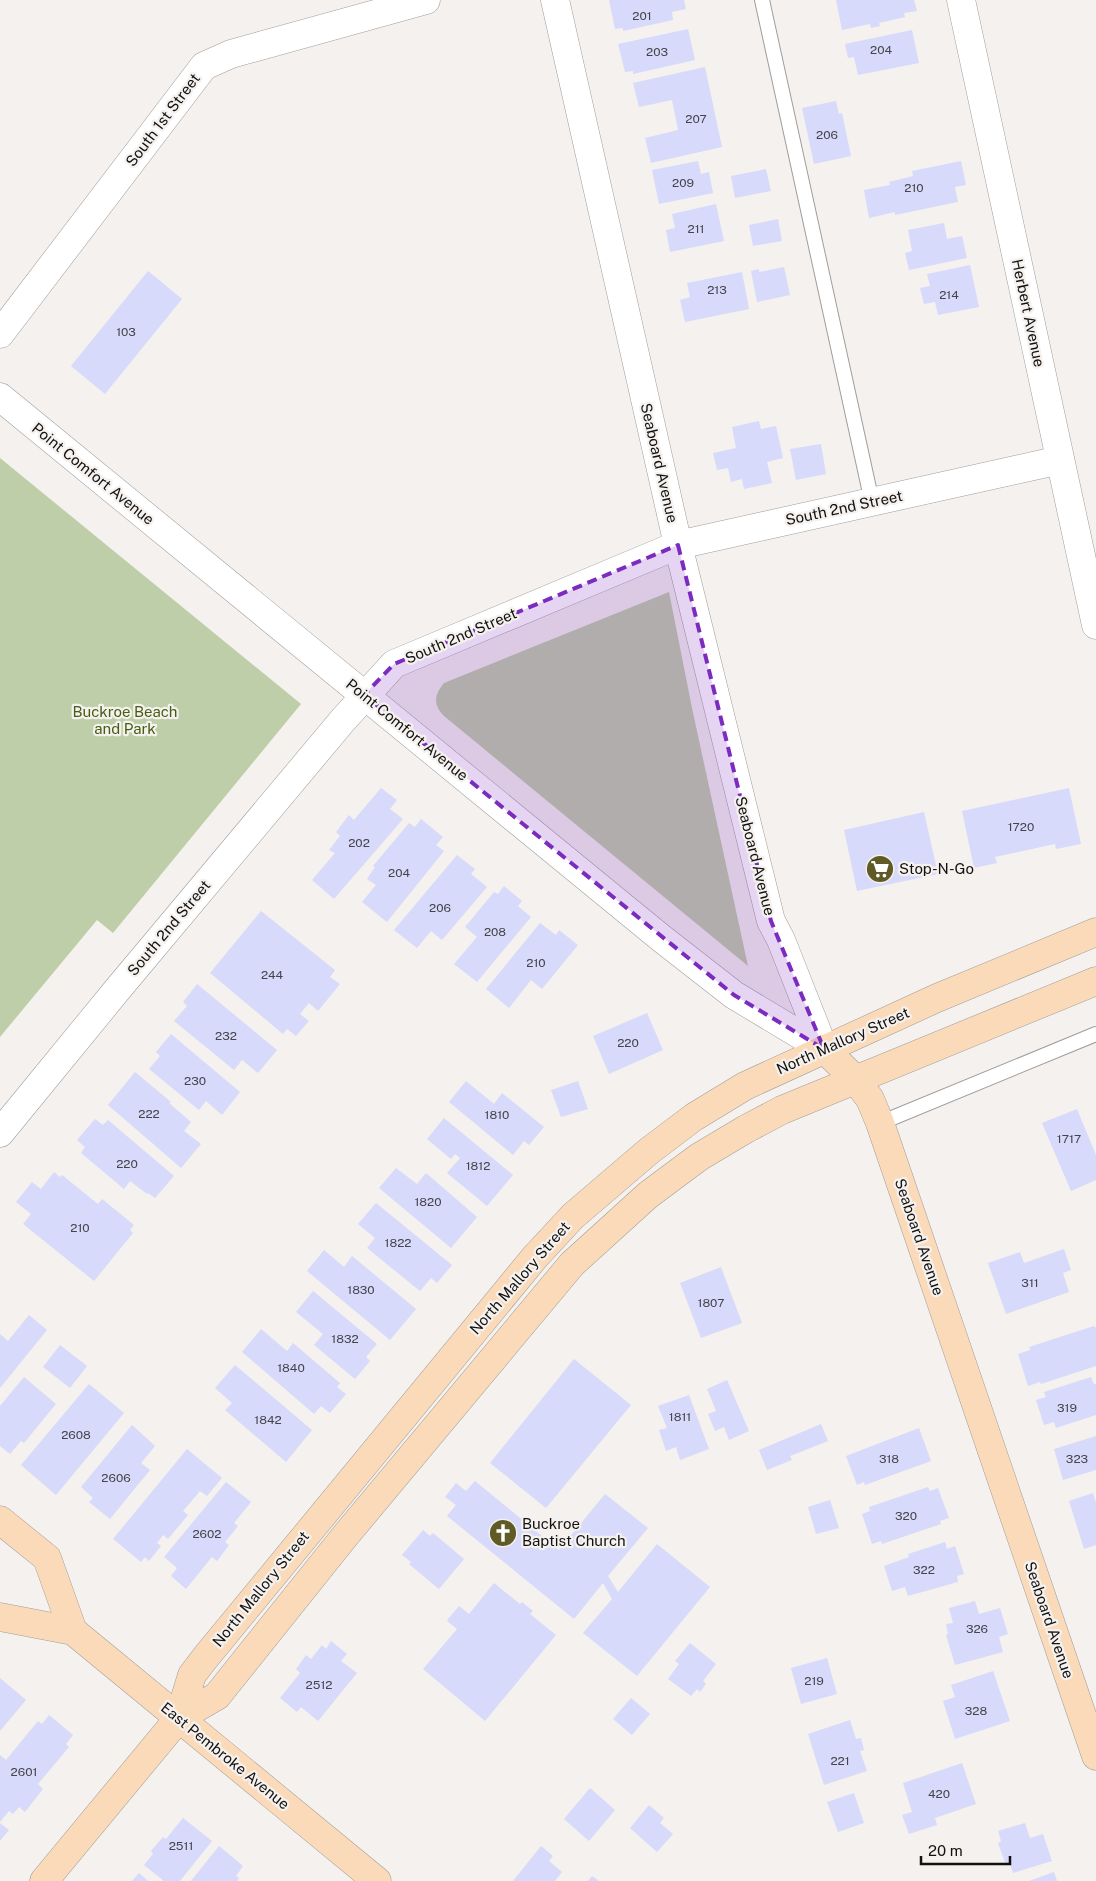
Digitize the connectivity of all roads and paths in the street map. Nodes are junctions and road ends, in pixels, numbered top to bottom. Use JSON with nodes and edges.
{"nodes":[{"id":1,"x":426,"y":0,"type":"edge"},
{"id":2,"x":556,"y":0,"type":"edge"},
{"id":3,"x":762,"y":0,"type":"edge"},
{"id":4,"x":961,"y":0,"type":"edge"},
{"id":5,"x":0,"y":334,"type":"edge"},
{"id":6,"x":0,"y":397,"type":"edge"},
{"id":7,"x":1060,"y":460,"type":"junction"},
{"id":8,"x":872,"y":502,"type":"junction"},
{"id":9,"x":678,"y":545,"type":"junction"},
{"id":10,"x":1096,"y":625,"type":"edge"},
{"id":11,"x":364,"y":695,"type":"junction"},
{"id":12,"x":1096,"y":932,"type":"edge"},
{"id":13,"x":1096,"y":981,"type":"edge"},
{"id":14,"x":1096,"y":1034,"type":"edge"},
{"id":15,"x":824,"y":1049,"type":"junction"},
{"id":16,"x":855,"y":1079,"type":"junction"},
{"id":17,"x":880,"y":1123,"type":"junction"},
{"id":18,"x":0,"y":1133,"type":"edge"},
{"id":19,"x":0,"y":1520,"type":"edge"},
{"id":20,"x":0,"y":1617,"type":"edge"},
{"id":21,"x":73,"y":1631,"type":"junction"},
{"id":22,"x":179,"y":1718,"type":"junction"},
{"id":23,"x":1096,"y":1756,"type":"edge"},
{"id":24,"x":44,"y":1881,"type":"edge"},
{"id":25,"x":377,"y":1881,"type":"edge"}],
"edges":[{"from":1,"to":5,"type":"street","name":"South 1st Street"},
{"from":2,"to":9,"type":"street","name":"Seaboard Avenue"},
{"from":3,"to":8,"type":"lane"},
{"from":4,"to":7,"type":"street","name":"Herbert Avenue"},
{"from":6,"to":11,"type":"street","name":"Point Comfort Avenue"},
{"from":7,"to":8,"type":"street","name":"South 2nd Street"},
{"from":7,"to":10,"type":"street","name":"Herbert Avenue"},
{"from":8,"to":9,"type":"street","name":"South 2nd Street"},
{"from":9,"to":11,"type":"street","name":"South 2nd Street"},
{"from":9,"to":15,"type":"street","name":"Seaboard Avenue"},
{"from":11,"to":15,"type":"street","name":"Point Comfort Avenue"},
{"from":11,"to":18,"type":"street","name":"South 2nd Street"},
{"from":12,"to":15,"type":"main road","name":"North Mallory Street"},
{"from":13,"to":16,"type":"main road","name":"North Mallory Street"},
{"from":14,"to":17,"type":"lane"},
{"from":15,"to":16,"type":"main road","name":"Seaboard Avenue"},
{"from":15,"to":22,"type":"main road","name":"North Mallory Street"},
{"from":16,"to":17,"type":"main road","name":"Seaboard Avenue"},
{"from":16,"to":22,"type":"main road","name":"North Mallory Street"},
{"from":17,"to":23,"type":"main road","name":"Seaboard Avenue"},
{"from":19,"to":21,"type":"main road"},
{"from":20,"to":21,"type":"main road","name":"East Pembroke Avenue"},
{"from":21,"to":22,"type":"main road","name":"East Pembroke Avenue"},
{"from":22,"to":24,"type":"main road","name":"North Mallory Street"},
{"from":22,"to":25,"type":"main road","name":"East Pembroke Avenue"}]}
